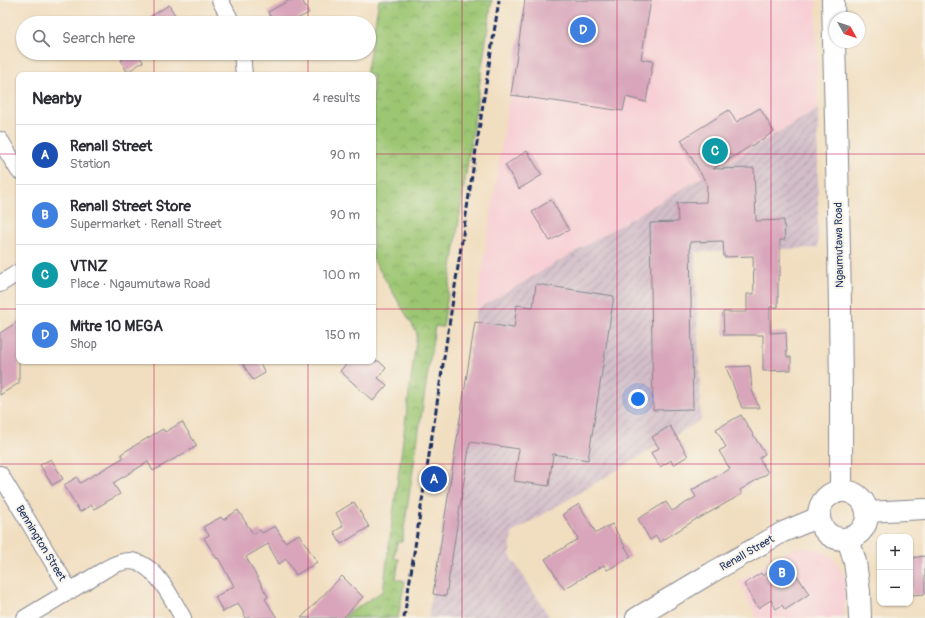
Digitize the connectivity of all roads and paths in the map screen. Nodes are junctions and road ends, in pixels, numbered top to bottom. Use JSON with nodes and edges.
{"nodes":[{"id":1,"x":220,"y":0,"type":"edge"},
{"id":2,"x":833,"y":0,"type":"edge"},
{"id":3,"x":228,"y":16,"type":"edge"},
{"id":4,"x":243,"y":60,"type":"edge"},
{"id":5,"x":244,"y":72,"type":"edge"},
{"id":6,"x":0,"y":140,"type":"edge"},
{"id":7,"x":16,"y":166,"type":"edge"},
{"id":8,"x":16,"y":274,"type":"edge"},
{"id":9,"x":0,"y":284,"type":"edge"},
{"id":10,"x":0,"y":474,"type":"edge"},
{"id":11,"x":841,"y":490,"type":"junction"},
{"id":12,"x":925,"y":509,"type":"edge"},
{"id":13,"x":867,"y":512,"type":"junction"},
{"id":14,"x":819,"y":517,"type":"junction"},
{"id":15,"x":848,"y":538,"type":"junction"},
{"id":16,"x":70,"y":591,"type":"junction"},
{"id":17,"x":25,"y":618,"type":"edge"},
{"id":18,"x":183,"y":618,"type":"edge"},
{"id":19,"x":636,"y":618,"type":"edge"},
{"id":20,"x":860,"y":618,"type":"edge"}],
"edges":[{"from":1,"to":3,"type":"street"},
{"from":2,"to":11,"type":"main road","name":"Ngaumutawa Road"},
{"from":4,"to":5,"type":"street"},
{"from":6,"to":7,"type":"street"},
{"from":8,"to":9,"type":"street"},
{"from":10,"to":16,"type":"street","name":"Bennington Street"},
{"from":11,"to":13,"type":"main road"},
{"from":11,"to":14,"type":"main road"},
{"from":12,"to":13,"type":"street"},
{"from":13,"to":15,"type":"main road"},
{"from":14,"to":15,"type":"main road"},
{"from":14,"to":19,"type":"street","name":"Renall Street"},
{"from":15,"to":20,"type":"main road"},
{"from":16,"to":17,"type":"street"},
{"from":16,"to":18,"type":"street"}]}
